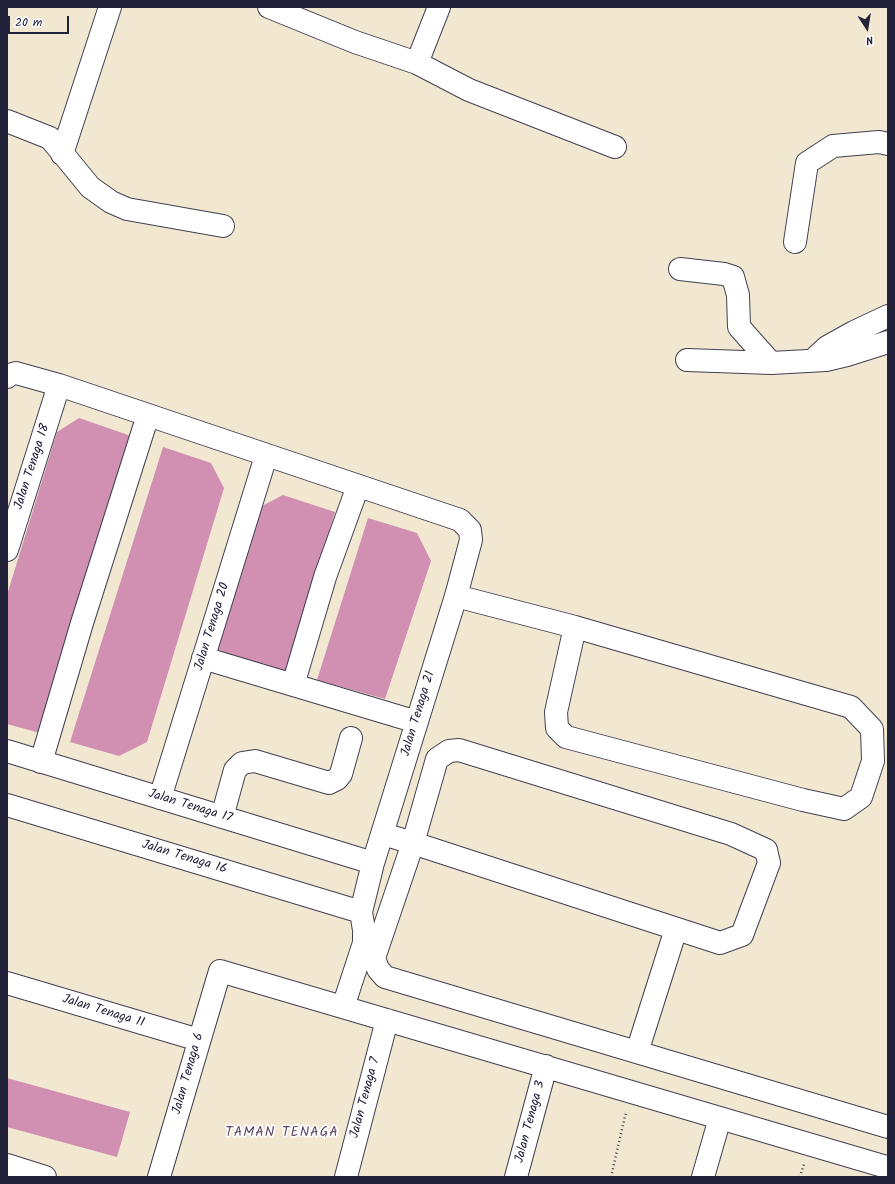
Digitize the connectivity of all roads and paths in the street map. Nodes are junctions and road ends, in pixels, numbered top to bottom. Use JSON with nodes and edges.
{"nodes":[{"id":1,"x":110,"y":7,"type":"edge"},
{"id":2,"x":269,"y":7,"type":"edge"},
{"id":3,"x":439,"y":7,"type":"edge"},
{"id":4,"x":417,"y":63,"type":"junction"},
{"id":5,"x":7,"y":121,"type":"edge"},
{"id":6,"x":888,"y":144,"type":"edge"},
{"id":7,"x":615,"y":147,"type":"dead end"},
{"id":8,"x":62,"y":154,"type":"junction"},
{"id":9,"x":223,"y":226,"type":"dead end"},
{"id":10,"x":795,"y":242,"type":"dead end"},
{"id":11,"x":680,"y":269,"type":"dead end"},
{"id":12,"x":888,"y":316,"type":"edge"},
{"id":13,"x":888,"y":342,"type":"edge"},
{"id":14,"x":687,"y":360,"type":"dead end"},
{"id":15,"x":812,"y":360,"type":"junction"},
{"id":16,"x":771,"y":362,"type":"junction"},
{"id":17,"x":7,"y":377,"type":"edge"},
{"id":18,"x":59,"y":385,"type":"junction"},
{"id":19,"x":148,"y":415,"type":"junction"},
{"id":20,"x":266,"y":456,"type":"junction"},
{"id":21,"x":358,"y":486,"type":"junction"},
{"id":22,"x":7,"y":550,"type":"edge"},
{"id":23,"x":456,"y":596,"type":"junction"},
{"id":24,"x":575,"y":627,"type":"junction"},
{"id":25,"x":203,"y":658,"type":"junction"},
{"id":26,"x":293,"y":685,"type":"junction"},
{"id":27,"x":417,"y":722,"type":"junction"},
{"id":28,"x":352,"y":738,"type":"dead end"},
{"id":29,"x":7,"y":751,"type":"edge"},
{"id":30,"x":41,"y":762,"type":"junction"},
{"id":31,"x":160,"y":798,"type":"junction"},
{"id":32,"x":7,"y":805,"type":"edge"},
{"id":33,"x":222,"y":817,"type":"junction"},
{"id":34,"x":383,"y":834,"type":"junction"},
{"id":35,"x":413,"y":843,"type":"junction"},
{"id":36,"x":373,"y":863,"type":"junction"},
{"id":37,"x":361,"y":912,"type":"junction"},
{"id":38,"x":676,"y":929,"type":"junction"},
{"id":39,"x":7,"y":983,"type":"edge"},
{"id":40,"x":343,"y":1007,"type":"junction"},
{"id":41,"x":387,"y":1020,"type":"junction"},
{"id":42,"x":199,"y":1040,"type":"junction"},
{"id":43,"x":637,"y":1052,"type":"junction"},
{"id":44,"x":546,"y":1066,"type":"junction"},
{"id":45,"x":631,"y":1092,"type":"junction"},
{"id":46,"x":720,"y":1118,"type":"junction"},
{"id":47,"x":888,"y":1127,"type":"edge"},
{"id":48,"x":7,"y":1166,"type":"edge"},
{"id":49,"x":886,"y":1168,"type":"edge"},
{"id":50,"x":45,"y":1177,"type":"edge"},
{"id":51,"x":159,"y":1177,"type":"edge"},
{"id":52,"x":346,"y":1177,"type":"edge"},
{"id":53,"x":516,"y":1177,"type":"edge"},
{"id":54,"x":611,"y":1177,"type":"edge"},
{"id":55,"x":703,"y":1177,"type":"edge"}],
"edges":[{"from":1,"to":8,"type":"street"},
{"from":2,"to":4,"type":"street"},
{"from":3,"to":4,"type":"street"},
{"from":4,"to":7,"type":"street"},
{"from":5,"to":8,"type":"street"},
{"from":6,"to":10,"type":"street"},
{"from":8,"to":9,"type":"street"},
{"from":11,"to":16,"type":"street"},
{"from":12,"to":15,"type":"street"},
{"from":13,"to":15,"type":"street"},
{"from":14,"to":16,"type":"street"},
{"from":15,"to":16,"type":"street"},
{"from":17,"to":18,"type":"street"},
{"from":18,"to":19,"type":"street"},
{"from":18,"to":22,"type":"street","name":"Jalan Tenaga 18"},
{"from":19,"to":20,"type":"street"},
{"from":19,"to":30,"type":"street"},
{"from":20,"to":21,"type":"street"},
{"from":20,"to":25,"type":"street","name":"Jalan Tenaga 20"},
{"from":21,"to":23,"type":"street","name":"Jalan Tenaga 21"},
{"from":21,"to":26,"type":"street"},
{"from":23,"to":24,"type":"street"},
{"from":23,"to":27,"type":"street","name":"Jalan Tenaga 21"},
{"from":24,"to":24,"type":"street"},
{"from":25,"to":26,"type":"street"},
{"from":25,"to":31,"type":"street","name":"Jalan Tenaga 20"},
{"from":26,"to":27,"type":"street"},
{"from":27,"to":34,"type":"street","name":"Jalan Tenaga 21"},
{"from":28,"to":33,"type":"street"},
{"from":29,"to":30,"type":"street","name":"Jalan Tenaga 17"},
{"from":30,"to":31,"type":"street","name":"Jalan Tenaga 17"},
{"from":31,"to":33,"type":"street","name":"Jalan Tenaga 17"},
{"from":32,"to":37,"type":"street","name":"Jalan Tenaga 16"},
{"from":33,"to":36,"type":"street","name":"Jalan Tenaga 17"},
{"from":34,"to":35,"type":"street"},
{"from":34,"to":36,"type":"street","name":"Jalan Tenaga 21"},
{"from":35,"to":38,"type":"street"},
{"from":35,"to":38,"type":"street"},
{"from":35,"to":43,"type":"street"},
{"from":36,"to":37,"type":"street","name":"Jalan Tenaga 21"},
{"from":37,"to":40,"type":"street"},
{"from":38,"to":43,"type":"street"},
{"from":39,"to":42,"type":"street","name":"Jalan Tenaga 11"},
{"from":40,"to":41,"type":"street"},
{"from":40,"to":42,"type":"street","name":"Jalan Tenaga 6"},
{"from":41,"to":44,"type":"street"},
{"from":41,"to":52,"type":"street","name":"Jalan Tenaga 7"},
{"from":42,"to":51,"type":"street","name":"Jalan Tenaga 6"},
{"from":43,"to":47,"type":"street"},
{"from":44,"to":45,"type":"street"},
{"from":44,"to":53,"type":"street","name":"Jalan Tenaga 3"},
{"from":45,"to":46,"type":"street"},
{"from":45,"to":54,"type":"path"},
{"from":46,"to":49,"type":"street"},
{"from":46,"to":55,"type":"street"},
{"from":48,"to":50,"type":"street"}]}
